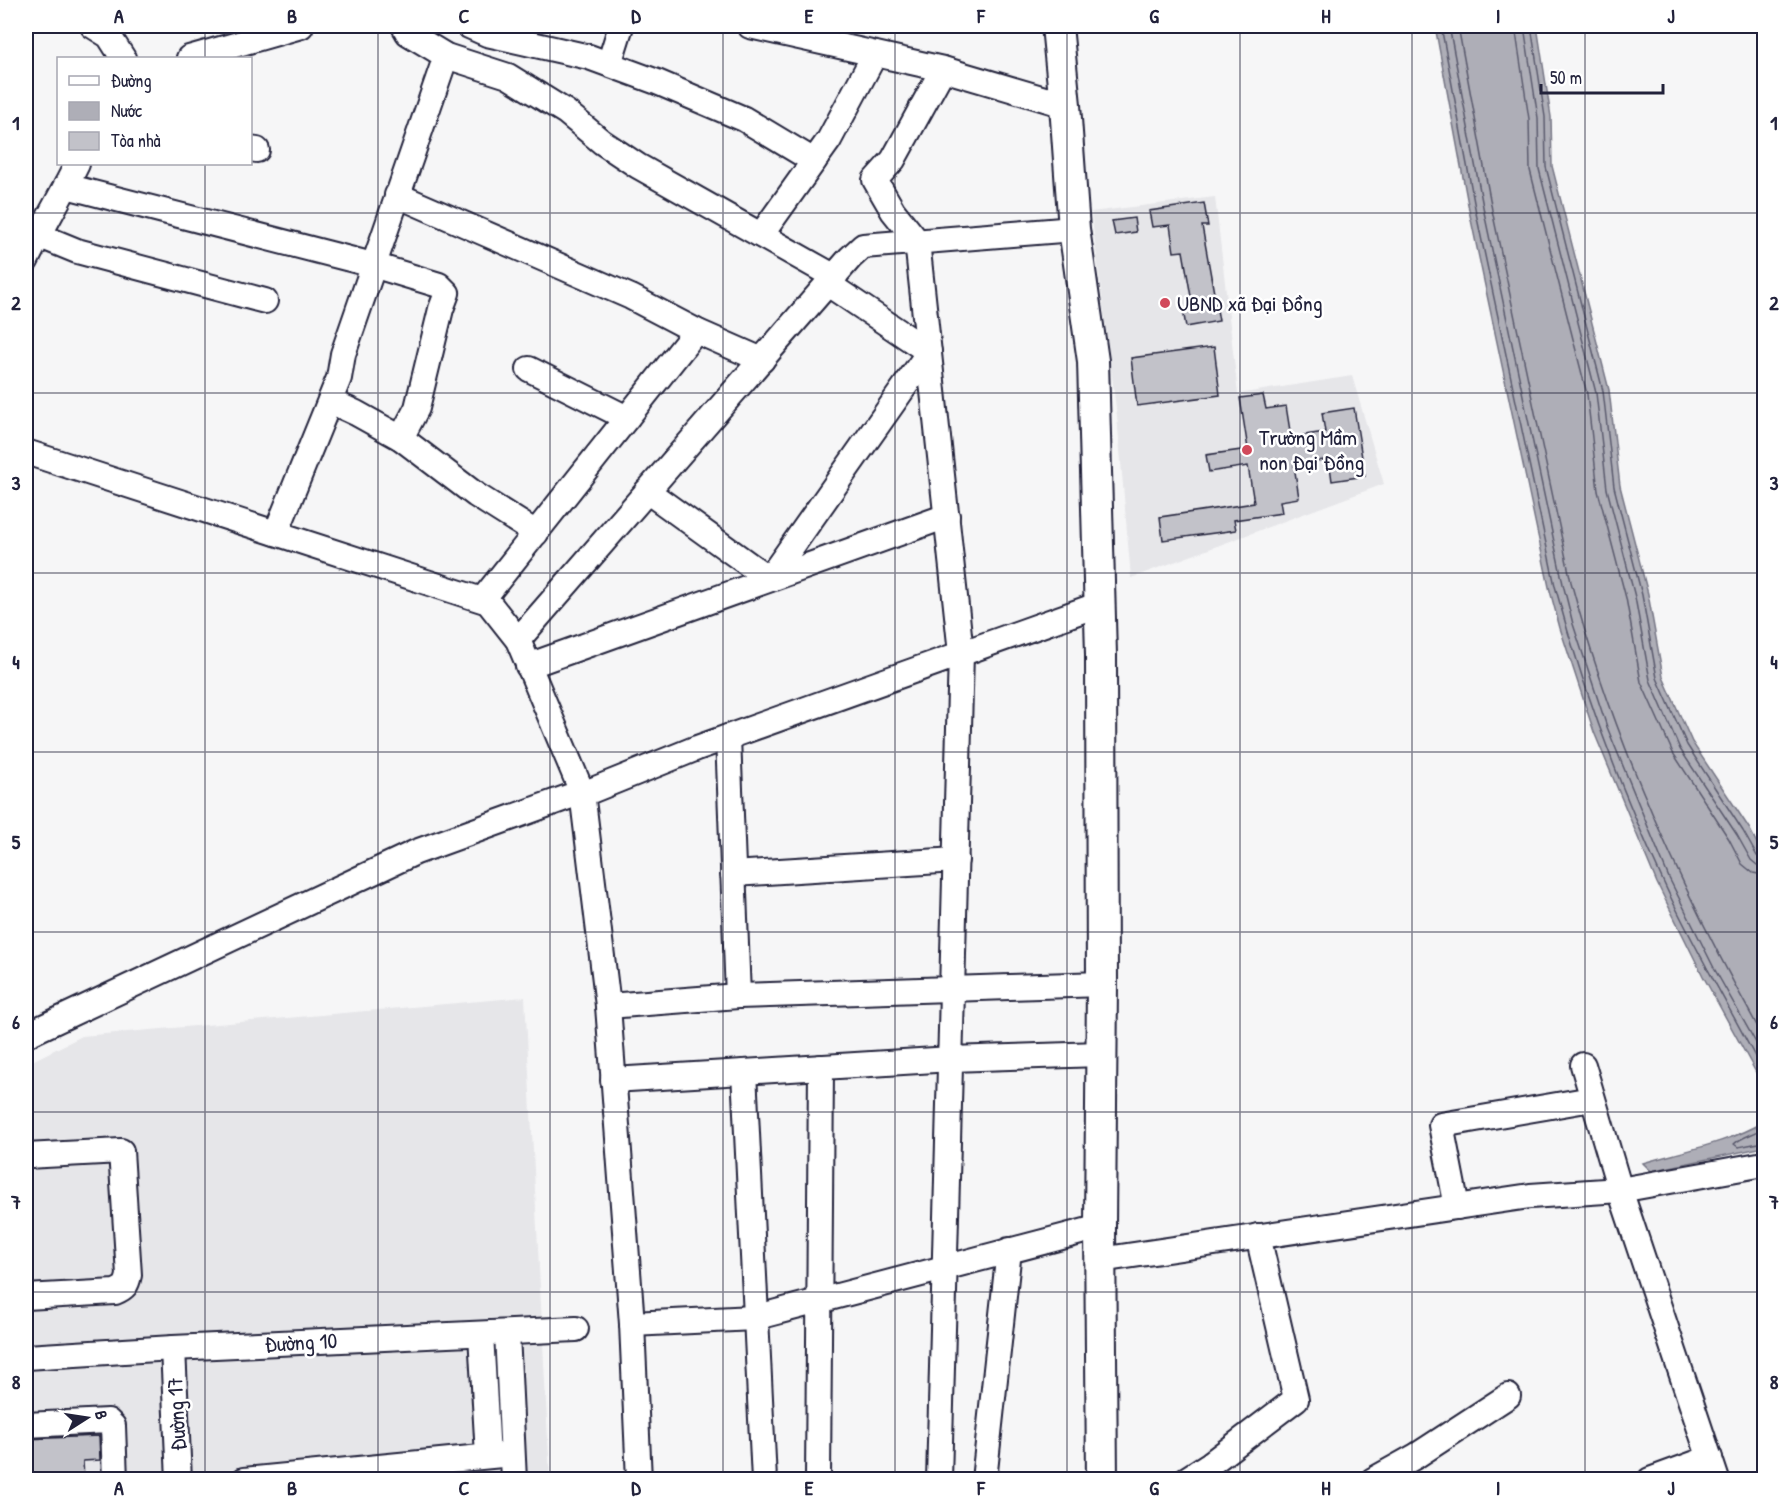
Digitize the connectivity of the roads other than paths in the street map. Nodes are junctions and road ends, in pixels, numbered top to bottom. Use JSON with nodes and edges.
{"nodes":[{"id":1,"x":93,"y":26,"type":"edge"},
{"id":2,"x":301,"y":26,"type":"edge"},
{"id":3,"x":404,"y":26,"type":"edge"},
{"id":4,"x":469,"y":26,"type":"edge"},
{"id":5,"x":621,"y":26,"type":"edge"},
{"id":6,"x":750,"y":26,"type":"edge"},
{"id":7,"x":1057,"y":26,"type":"edge"},
{"id":8,"x":875,"y":54,"type":"junction"},
{"id":9,"x":446,"y":56,"type":"junction"},
{"id":10,"x":122,"y":57,"type":"edge"},
{"id":11,"x":192,"y":57,"type":"edge"},
{"id":12,"x":609,"y":64,"type":"junction"},
{"id":13,"x":943,"y":69,"type":"junction"},
{"id":14,"x":1065,"y":105,"type":"junction"},
{"id":15,"x":814,"y":160,"type":"junction"},
{"id":16,"x":76,"y":165,"type":"edge"},
{"id":17,"x":66,"y":186,"type":"junction"},
{"id":18,"x":397,"y":195,"type":"junction"},
{"id":19,"x":1074,"y":229,"type":"junction"},
{"id":20,"x":39,"y":235,"type":"junction"},
{"id":21,"x":761,"y":235,"type":"junction"},
{"id":22,"x":917,"y":241,"type":"junction"},
{"id":23,"x":26,"y":261,"type":"edge"},
{"id":24,"x":373,"y":265,"type":"junction"},
{"id":25,"x":832,"y":280,"type":"junction"},
{"id":26,"x":265,"y":301,"type":"dead end"},
{"id":27,"x":696,"y":331,"type":"junction"},
{"id":28,"x":929,"y":352,"type":"junction"},
{"id":29,"x":762,"y":360,"type":"junction"},
{"id":30,"x":529,"y":369,"type":"dead end"},
{"id":31,"x":330,"y":401,"type":"junction"},
{"id":32,"x":627,"y":418,"type":"junction"},
{"id":33,"x":400,"y":438,"type":"junction"},
{"id":34,"x":26,"y":452,"type":"edge"},
{"id":35,"x":648,"y":491,"type":"junction"},
{"id":36,"x":947,"y":516,"type":"junction"},
{"id":37,"x":276,"y":533,"type":"junction"},
{"id":38,"x":536,"y":533,"type":"junction"},
{"id":39,"x":769,"y":579,"type":"junction"},
{"id":40,"x":488,"y":602,"type":"junction"},
{"id":41,"x":1100,"y":604,"type":"junction"},
{"id":42,"x":518,"y":640,"type":"junction"},
{"id":43,"x":962,"y":653,"type":"junction"},
{"id":44,"x":528,"y":666,"type":"junction"},
{"id":45,"x":728,"y":737,"type":"junction"},
{"id":46,"x":582,"y":792,"type":"junction"},
{"id":47,"x":956,"y":860,"type":"junction"},
{"id":48,"x":733,"y":874,"type":"junction"},
{"id":49,"x":1102,"y":984,"type":"junction"},
{"id":50,"x":953,"y":989,"type":"junction"},
{"id":51,"x":738,"y":996,"type":"junction"},
{"id":52,"x":608,"y":1006,"type":"junction"},
{"id":53,"x":32,"y":1024,"type":"edge"},
{"id":54,"x":1100,"y":1054,"type":"junction"},
{"id":55,"x":951,"y":1059,"type":"junction"},
{"id":56,"x":1583,"y":1065,"type":"dead end"},
{"id":57,"x":821,"y":1067,"type":"junction"},
{"id":58,"x":744,"y":1071,"type":"junction"},
{"id":59,"x":613,"y":1080,"type":"junction"},
{"id":60,"x":1592,"y":1099,"type":"junction"},
{"id":61,"x":26,"y":1156,"type":"edge"},
{"id":62,"x":1764,"y":1164,"type":"edge"},
{"id":63,"x":1620,"y":1190,"type":"junction"},
{"id":64,"x":1457,"y":1207,"type":"junction"},
{"id":65,"x":1100,"y":1227,"type":"junction"},
{"id":66,"x":1258,"y":1236,"type":"junction"},
{"id":67,"x":1009,"y":1250,"type":"junction"},
{"id":68,"x":1100,"y":1260,"type":"junction"},
{"id":69,"x":946,"y":1267,"type":"junction"},
{"id":70,"x":26,"y":1297,"type":"edge"},
{"id":71,"x":819,"y":1300,"type":"junction"},
{"id":72,"x":756,"y":1318,"type":"junction"},
{"id":73,"x":632,"y":1324,"type":"junction"},
{"id":74,"x":576,"y":1329,"type":"dead end"},
{"id":75,"x":494,"y":1333,"type":"junction"},
{"id":76,"x":173,"y":1348,"type":"junction"},
{"id":77,"x":26,"y":1357,"type":"edge"},
{"id":78,"x":1508,"y":1396,"type":"dead end"},
{"id":79,"x":26,"y":1425,"type":"edge"},
{"id":80,"x":500,"y":1455,"type":"junction"},
{"id":81,"x":1713,"y":1469,"type":"edge"},
{"id":82,"x":115,"y":1479,"type":"edge"},
{"id":83,"x":179,"y":1479,"type":"edge"},
{"id":84,"x":244,"y":1479,"type":"edge"},
{"id":85,"x":514,"y":1479,"type":"edge"},
{"id":86,"x":639,"y":1479,"type":"edge"},
{"id":87,"x":764,"y":1479,"type":"edge"},
{"id":88,"x":818,"y":1479,"type":"edge"},
{"id":89,"x":939,"y":1479,"type":"edge"},
{"id":90,"x":984,"y":1479,"type":"edge"},
{"id":91,"x":1102,"y":1479,"type":"edge"},
{"id":92,"x":1185,"y":1479,"type":"edge"},
{"id":93,"x":1373,"y":1479,"type":"edge"},
{"id":94,"x":1650,"y":1479,"type":"edge"}],
"edges":[{"from":1,"to":10,"type":"street"},
{"from":2,"to":11,"type":"street"},
{"from":3,"to":9,"type":"street"},
{"from":4,"to":12,"type":"street"},
{"from":5,"to":12,"type":"street"},
{"from":6,"to":8,"type":"street"},
{"from":7,"to":14,"type":"main road"},
{"from":8,"to":13,"type":"street"},
{"from":8,"to":15,"type":"street"},
{"from":9,"to":18,"type":"street"},
{"from":9,"to":21,"type":"street"},
{"from":12,"to":15,"type":"street"},
{"from":13,"to":14,"type":"street"},
{"from":13,"to":22,"type":"street"},
{"from":14,"to":19,"type":"main road"},
{"from":15,"to":21,"type":"street"},
{"from":16,"to":17,"type":"street"},
{"from":17,"to":20,"type":"street"},
{"from":17,"to":24,"type":"street"},
{"from":18,"to":24,"type":"street"},
{"from":18,"to":27,"type":"street"},
{"from":19,"to":22,"type":"street"},
{"from":19,"to":41,"type":"main road"},
{"from":20,"to":23,"type":"street"},
{"from":20,"to":26,"type":"street"},
{"from":21,"to":25,"type":"street"},
{"from":22,"to":25,"type":"street"},
{"from":22,"to":28,"type":"street"},
{"from":24,"to":31,"type":"street"},
{"from":24,"to":33,"type":"street"},
{"from":25,"to":28,"type":"street"},
{"from":25,"to":29,"type":"street"},
{"from":27,"to":29,"type":"street"},
{"from":27,"to":32,"type":"street"},
{"from":28,"to":36,"type":"street"},
{"from":28,"to":39,"type":"street"},
{"from":29,"to":35,"type":"street"},
{"from":30,"to":32,"type":"street"},
{"from":31,"to":33,"type":"street"},
{"from":31,"to":37,"type":"street"},
{"from":32,"to":38,"type":"street"},
{"from":33,"to":38,"type":"street"},
{"from":34,"to":37,"type":"street"},
{"from":35,"to":39,"type":"street"},
{"from":35,"to":42,"type":"street"},
{"from":36,"to":39,"type":"street"},
{"from":36,"to":43,"type":"street"},
{"from":37,"to":40,"type":"street"},
{"from":38,"to":40,"type":"street"},
{"from":39,"to":44,"type":"street"},
{"from":40,"to":42,"type":"street"},
{"from":41,"to":43,"type":"street"},
{"from":41,"to":49,"type":"main road"},
{"from":42,"to":44,"type":"street"},
{"from":43,"to":45,"type":"street"},
{"from":43,"to":47,"type":"street"},
{"from":44,"to":46,"type":"street"},
{"from":45,"to":46,"type":"street"},
{"from":45,"to":48,"type":"street"},
{"from":46,"to":52,"type":"street"},
{"from":46,"to":53,"type":"street"},
{"from":47,"to":48,"type":"street"},
{"from":47,"to":50,"type":"street"},
{"from":48,"to":51,"type":"street"},
{"from":49,"to":50,"type":"street"},
{"from":49,"to":54,"type":"main road"},
{"from":50,"to":51,"type":"street"},
{"from":50,"to":55,"type":"street"},
{"from":51,"to":52,"type":"street"},
{"from":52,"to":59,"type":"street"},
{"from":54,"to":55,"type":"street"},
{"from":54,"to":65,"type":"main road"},
{"from":55,"to":57,"type":"street"},
{"from":55,"to":69,"type":"street"},
{"from":56,"to":60,"type":"street"},
{"from":57,"to":58,"type":"street"},
{"from":57,"to":71,"type":"street"},
{"from":58,"to":59,"type":"street"},
{"from":58,"to":72,"type":"street"},
{"from":59,"to":73,"type":"street"},
{"from":60,"to":63,"type":"street"},
{"from":60,"to":64,"type":"street"},
{"from":61,"to":70,"type":"street"},
{"from":62,"to":63,"type":"street"},
{"from":63,"to":64,"type":"street"},
{"from":63,"to":81,"type":"street"},
{"from":64,"to":66,"type":"street"},
{"from":65,"to":67,"type":"street"},
{"from":65,"to":68,"type":"main road"},
{"from":66,"to":68,"type":"street"},
{"from":66,"to":92,"type":"street"},
{"from":67,"to":69,"type":"street"},
{"from":67,"to":90,"type":"street"},
{"from":68,"to":91,"type":"main road"},
{"from":69,"to":71,"type":"street"},
{"from":69,"to":89,"type":"street"},
{"from":71,"to":72,"type":"street"},
{"from":71,"to":88,"type":"street"},
{"from":72,"to":73,"type":"street"},
{"from":72,"to":87,"type":"street"},
{"from":73,"to":86,"type":"street"},
{"from":74,"to":75,"type":"street","name":"Đường 10"},
{"from":75,"to":76,"type":"street","name":"Đường 10"},
{"from":75,"to":80,"type":"street"},
{"from":76,"to":77,"type":"street","name":"Đường 10"},
{"from":76,"to":83,"type":"street","name":"Đường 17"},
{"from":78,"to":93,"type":"street"},
{"from":79,"to":82,"type":"street"},
{"from":80,"to":84,"type":"street"},
{"from":80,"to":85,"type":"street"},
{"from":81,"to":94,"type":"street"}]}
